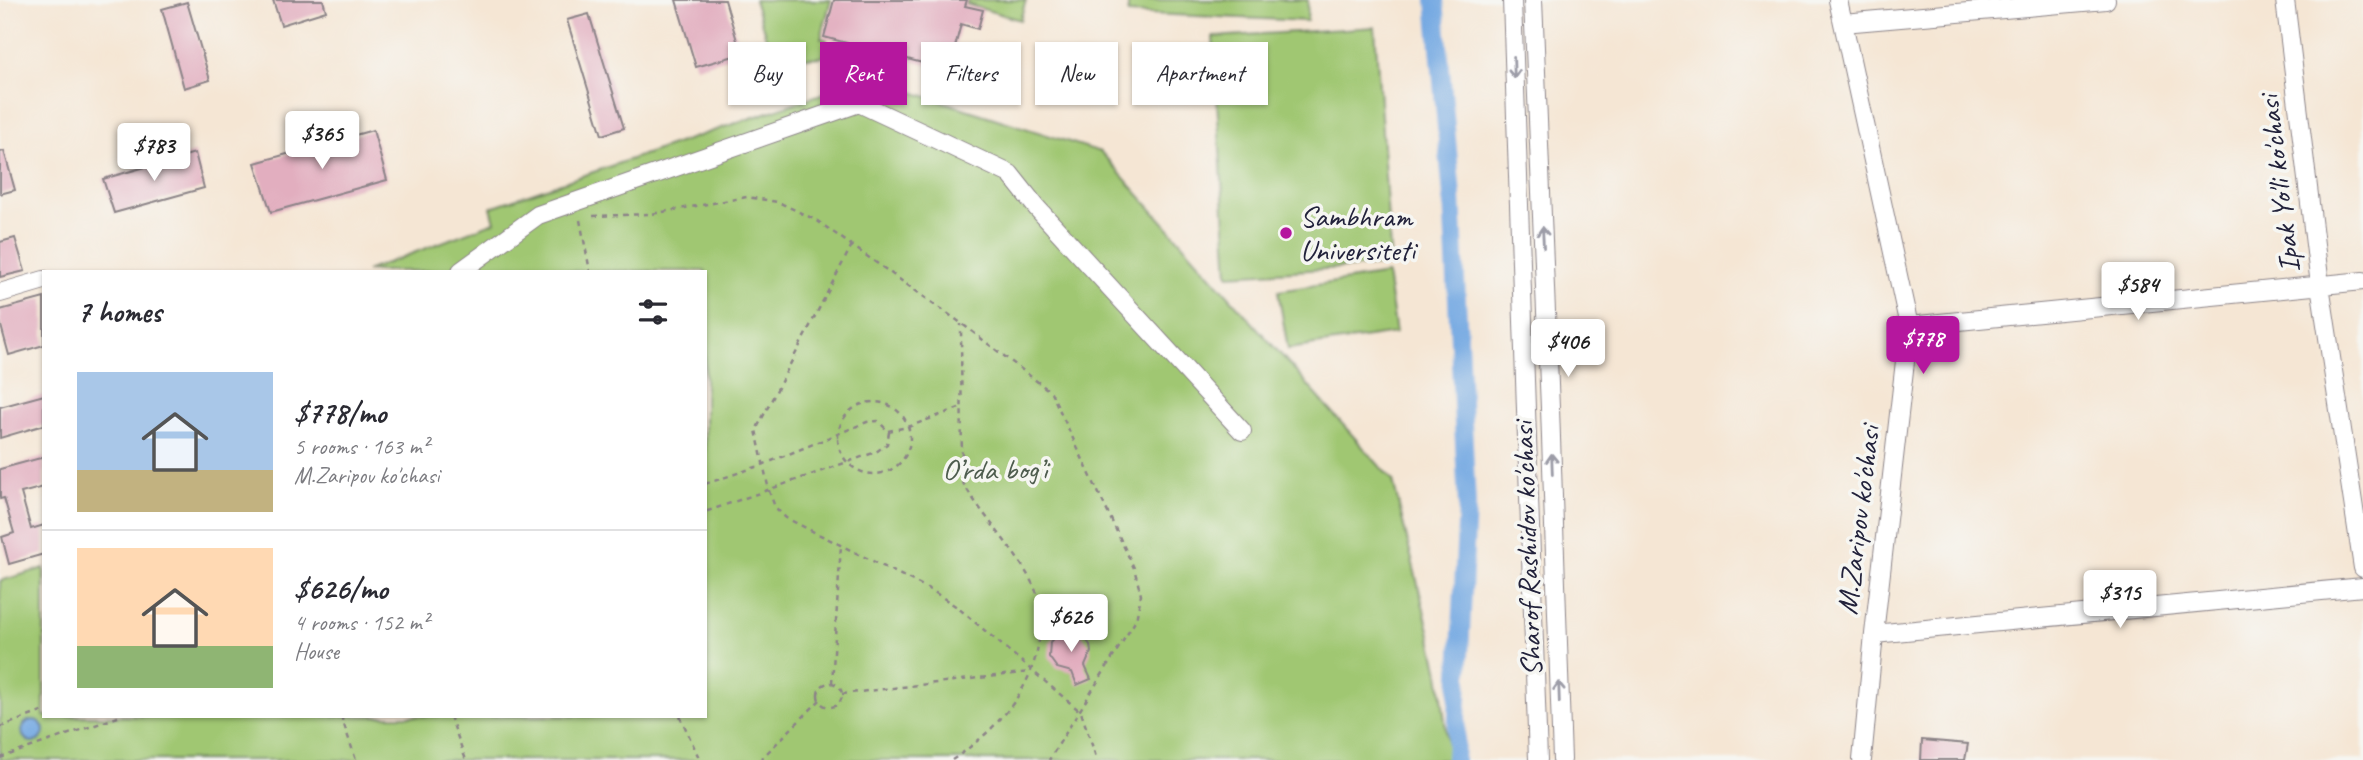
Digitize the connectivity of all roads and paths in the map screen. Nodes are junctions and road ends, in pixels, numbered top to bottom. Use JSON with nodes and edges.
{"nodes":[{"id":1,"x":1512,"y":0,"type":"edge"},
{"id":2,"x":1533,"y":0,"type":"edge"},
{"id":3,"x":1838,"y":0,"type":"edge"},
{"id":4,"x":2106,"y":0,"type":"edge"},
{"id":5,"x":2285,"y":0,"type":"edge"},
{"id":6,"x":1843,"y":23,"type":"junction"},
{"id":7,"x":580,"y":215,"type":"dead end"},
{"id":8,"x":591,"y":215,"type":"dead end"},
{"id":9,"x":852,"y":245,"type":"junction"},
{"id":10,"x":462,"y":270,"type":"edge"},
{"id":11,"x":590,"y":270,"type":"edge"},
{"id":12,"x":42,"y":281,"type":"edge"},
{"id":13,"x":2363,"y":281,"type":"edge"},
{"id":14,"x":2319,"y":285,"type":"junction"},
{"id":15,"x":0,"y":293,"type":"edge"},
{"id":16,"x":961,"y":324,"type":"junction"},
{"id":17,"x":1909,"y":326,"type":"junction"},
{"id":18,"x":961,"y":407,"type":"junction"},
{"id":19,"x":908,"y":427,"type":"junction"},
{"id":20,"x":888,"y":431,"type":"junction"},
{"id":21,"x":1242,"y":431,"type":"dead end"},
{"id":22,"x":838,"y":436,"type":"junction"},
{"id":23,"x":848,"y":461,"type":"junction"},
{"id":24,"x":762,"y":465,"type":"junction"},
{"id":25,"x":707,"y":483,"type":"edge"},
{"id":26,"x":769,"y":491,"type":"junction"},
{"id":27,"x":707,"y":511,"type":"edge"},
{"id":28,"x":841,"y":545,"type":"junction"},
{"id":29,"x":2363,"y":568,"type":"edge"},
{"id":30,"x":2363,"y":587,"type":"edge"},
{"id":31,"x":1874,"y":634,"type":"junction"},
{"id":32,"x":1032,"y":671,"type":"junction"},
{"id":33,"x":832,"y":683,"type":"junction"},
{"id":34,"x":842,"y":694,"type":"junction"},
{"id":35,"x":820,"y":700,"type":"junction"},
{"id":36,"x":42,"y":712,"type":"edge"},
{"id":37,"x":1081,"y":712,"type":"junction"},
{"id":38,"x":115,"y":718,"type":"edge"},
{"id":39,"x":342,"y":718,"type":"edge"},
{"id":40,"x":451,"y":718,"type":"edge"},
{"id":41,"x":681,"y":718,"type":"edge"},
{"id":42,"x":0,"y":727,"type":"edge"},
{"id":43,"x":0,"y":758,"type":"edge"},
{"id":44,"x":356,"y":760,"type":"edge"},
{"id":45,"x":466,"y":760,"type":"edge"},
{"id":46,"x":700,"y":760,"type":"edge"},
{"id":47,"x":760,"y":760,"type":"edge"},
{"id":48,"x":952,"y":760,"type":"edge"},
{"id":49,"x":1049,"y":760,"type":"edge"},
{"id":50,"x":1097,"y":760,"type":"edge"},
{"id":51,"x":1538,"y":760,"type":"edge"},
{"id":52,"x":1562,"y":760,"type":"edge"},
{"id":53,"x":1862,"y":760,"type":"edge"}],
"edges":[{"from":1,"to":51,"type":"street","one_way":true},
{"from":52,"to":2,"type":"street","name":"Sharof Rashidov ko'chasi","one_way":true},
{"from":3,"to":6,"type":"street","name":"M.Zaripov ko'chasi"},
{"from":4,"to":6,"type":"street"},
{"from":5,"to":14,"type":"street","name":"Ipak Yo'li ko'chasi"},
{"from":6,"to":17,"type":"street","name":"M.Zaripov ko'chasi"},
{"from":7,"to":11,"type":"path"},
{"from":8,"to":9,"type":"path"},
{"from":9,"to":16,"type":"path"},
{"from":9,"to":24,"type":"path"},
{"from":10,"to":21,"type":"street"},
{"from":12,"to":15,"type":"street"},
{"from":13,"to":14,"type":"street"},
{"from":14,"to":17,"type":"street"},
{"from":14,"to":29,"type":"street","name":"Ipak Yo'li ko'chasi"},
{"from":16,"to":18,"type":"path"},
{"from":16,"to":37,"type":"path"},
{"from":17,"to":31,"type":"street","name":"M.Zaripov ko'chasi"},
{"from":18,"to":19,"type":"path"},
{"from":18,"to":32,"type":"path"},
{"from":19,"to":20,"type":"path"},
{"from":19,"to":22,"type":"path"},
{"from":19,"to":23,"type":"path"},
{"from":20,"to":22,"type":"path"},
{"from":20,"to":23,"type":"path"},
{"from":22,"to":23,"type":"path"},
{"from":22,"to":24,"type":"path"},
{"from":23,"to":26,"type":"path"},
{"from":24,"to":25,"type":"path"},
{"from":24,"to":26,"type":"path"},
{"from":26,"to":27,"type":"path"},
{"from":26,"to":28,"type":"path"},
{"from":28,"to":32,"type":"path"},
{"from":28,"to":33,"type":"path"},
{"from":30,"to":31,"type":"street"},
{"from":31,"to":53,"type":"street","name":"M.Zaripov ko'chasi"},
{"from":32,"to":34,"type":"path"},
{"from":32,"to":37,"type":"path"},
{"from":32,"to":48,"type":"path"},
{"from":33,"to":34,"type":"path"},
{"from":33,"to":35,"type":"path"},
{"from":34,"to":35,"type":"path"},
{"from":35,"to":47,"type":"path"},
{"from":36,"to":42,"type":"path"},
{"from":37,"to":49,"type":"path"},
{"from":37,"to":50,"type":"path"},
{"from":38,"to":43,"type":"path"},
{"from":39,"to":44,"type":"path"},
{"from":40,"to":45,"type":"path"},
{"from":41,"to":46,"type":"path"}]}
